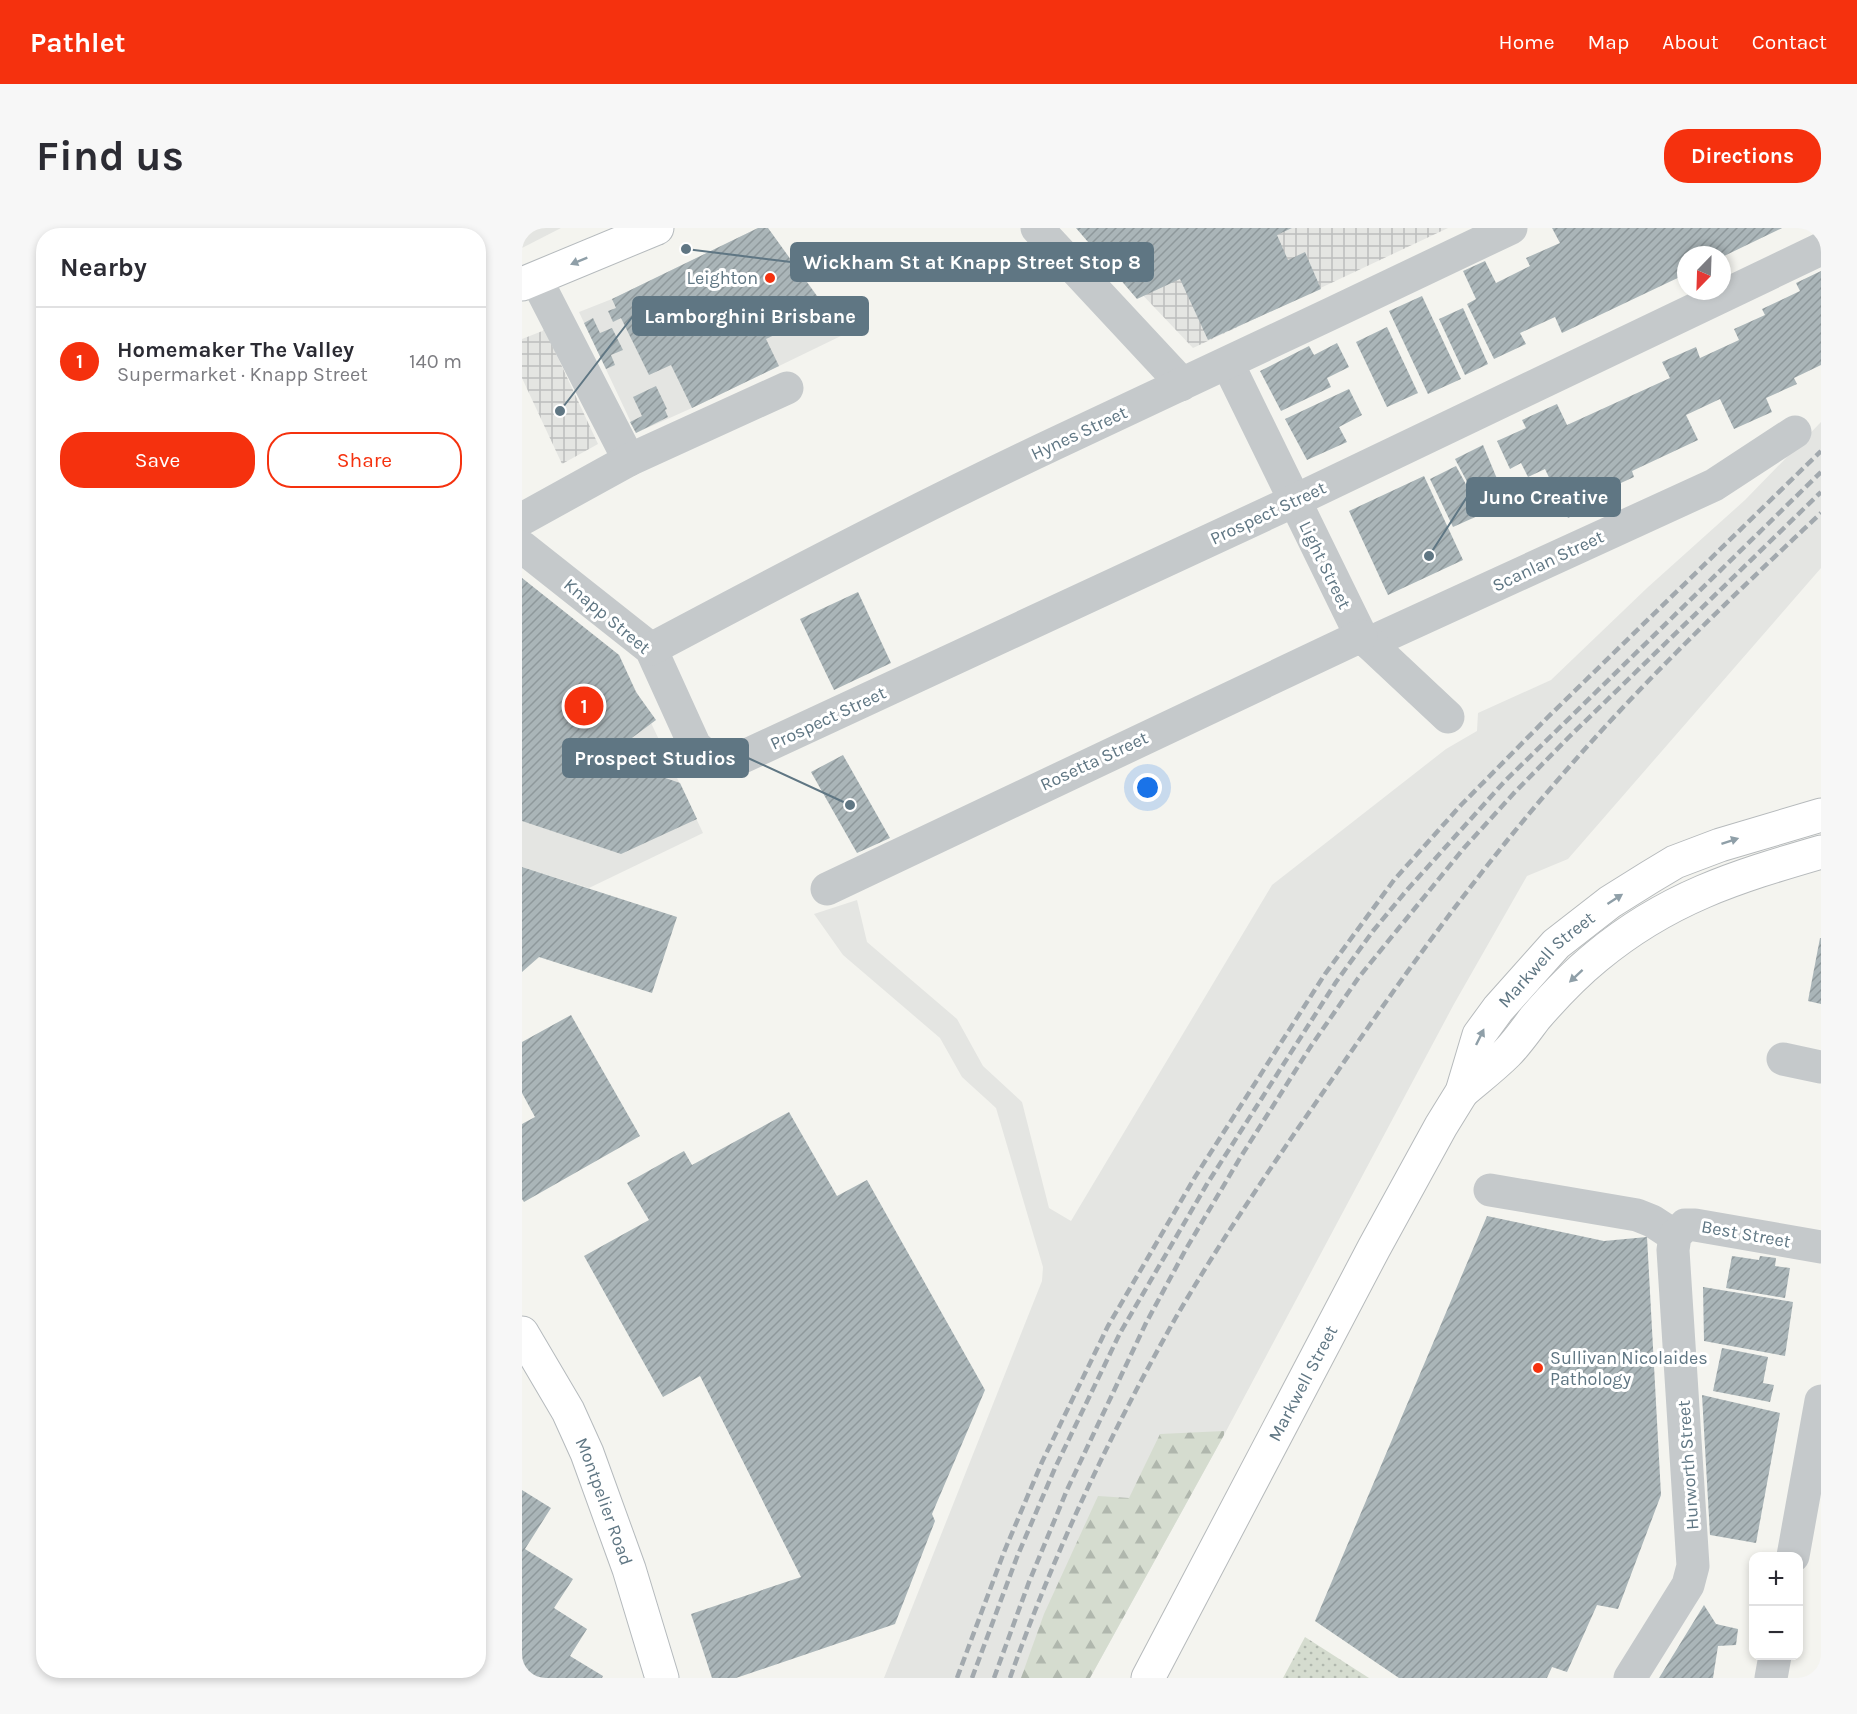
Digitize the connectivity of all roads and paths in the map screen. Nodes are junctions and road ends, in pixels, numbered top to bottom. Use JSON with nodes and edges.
{"nodes":[{"id":1,"x":1037,"y":228,"type":"edge"},
{"id":2,"x":1511,"y":228,"type":"edge"},
{"id":3,"x":646,"y":230,"type":"edge"},
{"id":4,"x":1821,"y":249,"type":"edge"},
{"id":5,"x":529,"y":282,"type":"edge"},
{"id":6,"x":1228,"y":364,"type":"junction"},
{"id":7,"x":1181,"y":385,"type":"junction"},
{"id":8,"x":787,"y":388,"type":"dead end"},
{"id":9,"x":1795,"y":432,"type":"dead end"},
{"id":10,"x":628,"y":460,"type":"junction"},
{"id":11,"x":1294,"y":501,"type":"junction"},
{"id":12,"x":522,"y":519,"type":"edge"},
{"id":13,"x":522,"y":547,"type":"edge"},
{"id":14,"x":1365,"y":640,"type":"junction"},
{"id":15,"x":651,"y":649,"type":"junction"},
{"id":16,"x":1448,"y":717,"type":"dead end"},
{"id":17,"x":711,"y":760,"type":"joint"},
{"id":18,"x":1821,"y":815,"type":"edge"},
{"id":19,"x":1821,"y":852,"type":"edge"},
{"id":20,"x":827,"y":889,"type":"dead end"},
{"id":21,"x":1783,"y":1059,"type":"dead end"},
{"id":22,"x":1821,"y":1067,"type":"edge"},
{"id":23,"x":1462,"y":1092,"type":"junction"},
{"id":24,"x":1490,"y":1190,"type":"dead end"},
{"id":25,"x":1675,"y":1236,"type":"junction"},
{"id":26,"x":1821,"y":1247,"type":"edge"},
{"id":27,"x":522,"y":1333,"type":"edge"},
{"id":28,"x":1821,"y":1401,"type":"edge"},
{"id":29,"x":1794,"y":1552,"type":"edge"},
{"id":30,"x":1774,"y":1660,"type":"edge"},
{"id":31,"x":662,"y":1678,"type":"edge"},
{"id":32,"x":1148,"y":1678,"type":"edge"},
{"id":33,"x":1630,"y":1678,"type":"edge"},
{"id":34,"x":1771,"y":1678,"type":"edge"}],
"edges":[{"from":1,"to":7,"type":"street"},
{"from":2,"to":6,"type":"street","name":"Hynes Street"},
{"from":3,"to":5,"type":"main road","one_way":true},
{"from":4,"to":11,"type":"street","name":"Prospect Street"},
{"from":5,"to":10,"type":"street"},
{"from":6,"to":7,"type":"street","name":"Hynes Street"},
{"from":6,"to":11,"type":"street","name":"Light Street"},
{"from":7,"to":15,"type":"street","name":"Hynes Street"},
{"from":8,"to":10,"type":"street"},
{"from":9,"to":14,"type":"street","name":"Scanlan Street"},
{"from":10,"to":12,"type":"street"},
{"from":11,"to":14,"type":"street","name":"Light Street"},
{"from":11,"to":17,"type":"street","name":"Prospect Street"},
{"from":13,"to":15,"type":"street","name":"Knapp Street"},
{"from":14,"to":16,"type":"street"},
{"from":14,"to":20,"type":"street","name":"Rosetta Street"},
{"from":15,"to":17,"type":"street","name":"Knapp Street"},
{"from":23,"to":18,"type":"main road","name":"Markwell Street","one_way":true},
{"from":19,"to":23,"type":"main road","name":"Markwell Street","one_way":true},
{"from":21,"to":22,"type":"street"},
{"from":23,"to":32,"type":"main road","name":"Markwell Street"},
{"from":24,"to":25,"type":"street"},
{"from":25,"to":26,"type":"street","name":"Best Street"},
{"from":25,"to":33,"type":"street","name":"Hurworth Street"},
{"from":27,"to":31,"type":"main road","name":"Montpelier Road"},
{"from":28,"to":29,"type":"street"},
{"from":30,"to":34,"type":"street"}]}
